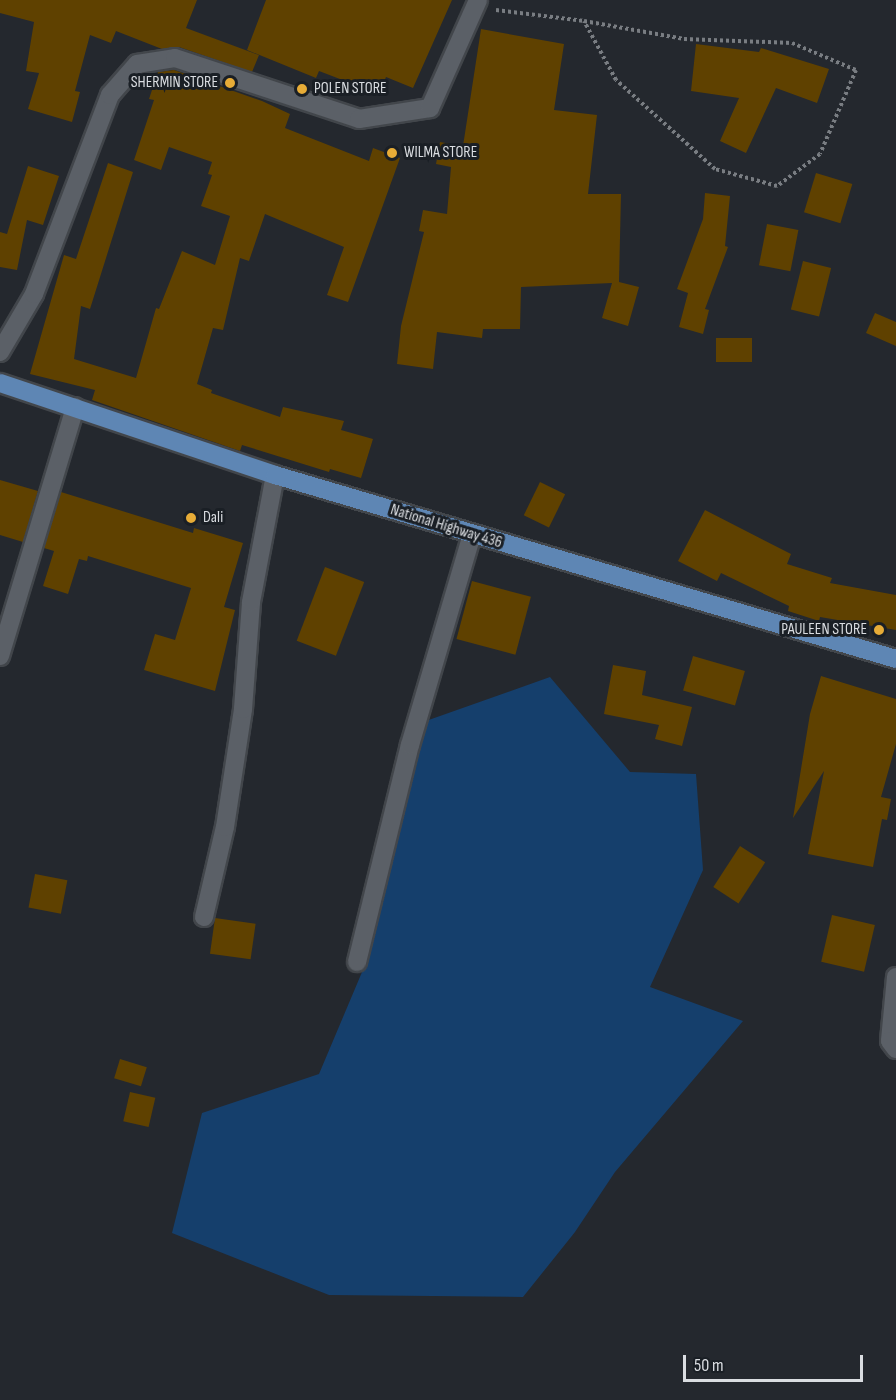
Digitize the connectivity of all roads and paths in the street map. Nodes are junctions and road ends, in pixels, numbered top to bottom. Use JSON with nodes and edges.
{"nodes":[{"id":1,"x":476,"y":4,"type":"edge"},
{"id":2,"x":584,"y":21,"type":"junction"},
{"id":3,"x":0,"y":352,"type":"edge"},
{"id":4,"x":0,"y":383,"type":"edge"},
{"id":5,"x":75,"y":407,"type":"junction"},
{"id":6,"x":275,"y":475,"type":"junction"},
{"id":7,"x":472,"y":535,"type":"junction"},
{"id":8,"x":0,"y":656,"type":"edge"},
{"id":9,"x":896,"y":659,"type":"edge"},
{"id":10,"x":204,"y":917,"type":"dead end"},
{"id":11,"x":357,"y":962,"type":"dead end"},
{"id":12,"x":896,"y":977,"type":"edge"},
{"id":13,"x":896,"y":1049,"type":"edge"}],
"edges":[{"from":1,"to":2,"type":"path"},
{"from":1,"to":3,"type":"street"},
{"from":2,"to":2,"type":"path"},
{"from":4,"to":5,"type":"main road","name":"National Highway 436"},
{"from":5,"to":6,"type":"main road","name":"National Highway 436"},
{"from":5,"to":8,"type":"street"},
{"from":6,"to":7,"type":"main road","name":"National Highway 436"},
{"from":6,"to":10,"type":"street"},
{"from":7,"to":9,"type":"main road","name":"National Highway 436"},
{"from":7,"to":11,"type":"street"},
{"from":12,"to":13,"type":"street"}]}
